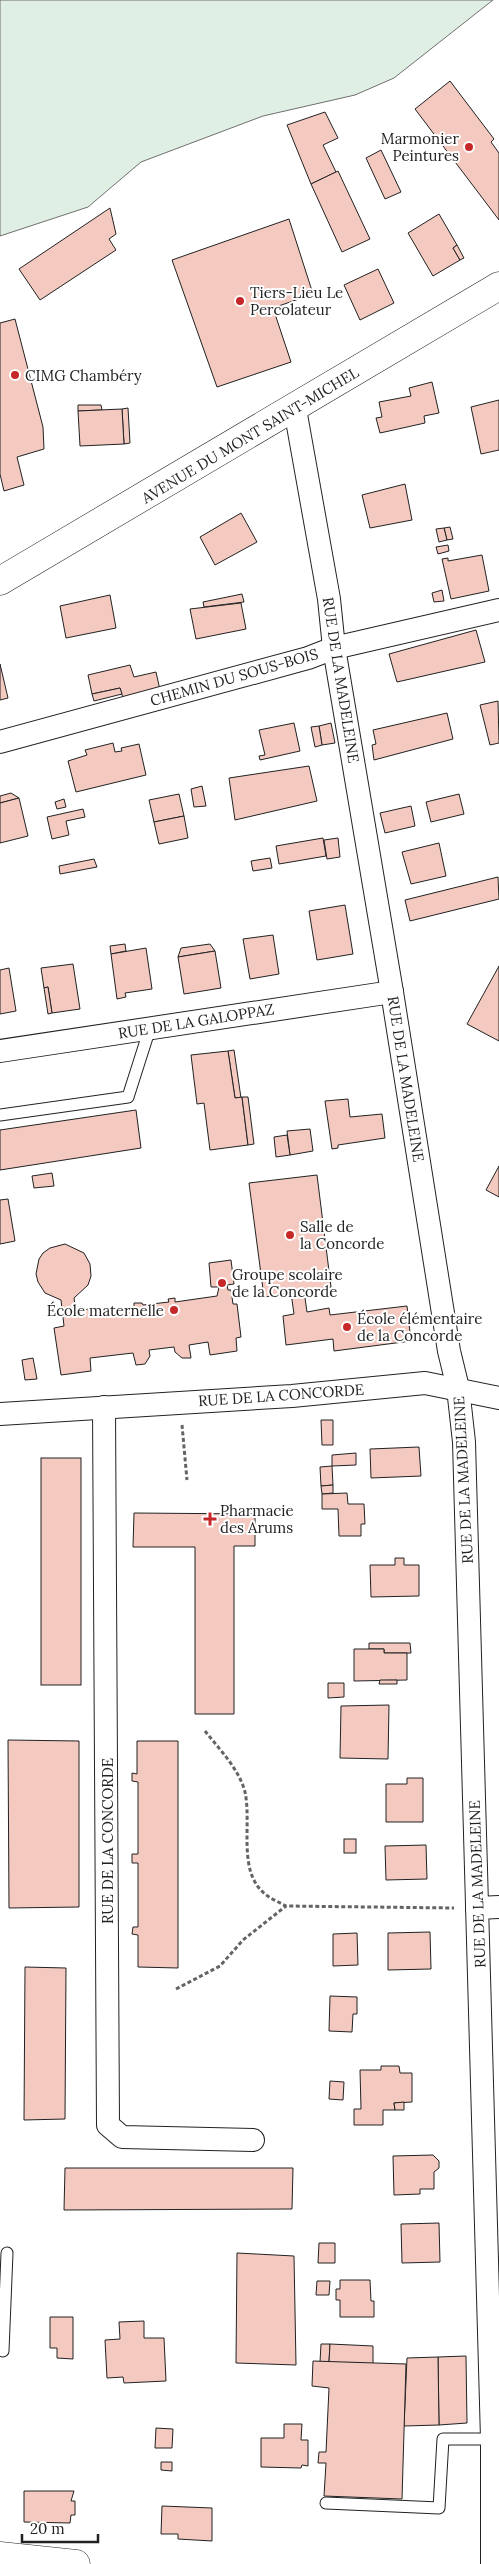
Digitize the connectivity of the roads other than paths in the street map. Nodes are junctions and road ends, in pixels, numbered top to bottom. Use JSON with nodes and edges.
{"nodes":[{"id":1,"x":499,"y":286,"type":"edge"},
{"id":2,"x":295,"y":409,"type":"junction"},
{"id":3,"x":0,"y":581,"type":"edge"},
{"id":4,"x":499,"y":610,"type":"edge"},
{"id":5,"x":334,"y":648,"type":"junction"},
{"id":6,"x":0,"y":742,"type":"edge"},
{"id":7,"x":392,"y":992,"type":"junction"},
{"id":8,"x":150,"y":1028,"type":"junction"},
{"id":9,"x":0,"y":1052,"type":"edge"},
{"id":10,"x":0,"y":1115,"type":"edge"},
{"id":11,"x":458,"y":1388,"type":"junction"},
{"id":12,"x":499,"y":1398,"type":"edge"},
{"id":13,"x":104,"y":1407,"type":"junction"},
{"id":14,"x":0,"y":1414,"type":"edge"},
{"id":15,"x":488,"y":1908,"type":"edge"},
{"id":16,"x":253,"y":2140,"type":"dead end"},
{"id":17,"x":7,"y":2253,"type":"dead end"},
{"id":18,"x":2,"y":2322,"type":"edge"},
{"id":19,"x":3,"y":2351,"type":"dead end"},
{"id":20,"x":492,"y":2439,"type":"junction"},
{"id":21,"x":326,"y":2503,"type":"dead end"},
{"id":22,"x":0,"y":2556,"type":"edge"},
{"id":23,"x":76,"y":2564,"type":"edge"},
{"id":24,"x":492,"y":2564,"type":"edge"}],
"edges":[{"from":1,"to":2,"type":"street","name":"AVENUE DU MONT SAINT-MICHEL"},
{"from":2,"to":3,"type":"street","name":"AVENUE DU MONT SAINT-MICHEL"},
{"from":2,"to":5,"type":"street","name":"RUE DE LA MADELEINE"},
{"from":4,"to":5,"type":"street","name":"CHEMIN DU SOUS-BOIS"},
{"from":5,"to":6,"type":"street","name":"CHEMIN DU SOUS-BOIS"},
{"from":5,"to":7,"type":"street","name":"RUE DE LA MADELEINE"},
{"from":7,"to":8,"type":"street","name":"RUE DE LA GALOPPAZ"},
{"from":7,"to":11,"type":"street","name":"RUE DE LA MADELEINE"},
{"from":8,"to":9,"type":"street","name":"RUE DE LA GALOPPAZ"},
{"from":8,"to":10,"type":"lane"},
{"from":11,"to":12,"type":"street","name":"RUE DE LA CONCORDE"},
{"from":11,"to":13,"type":"street","name":"RUE DE LA CONCORDE"},
{"from":11,"to":15,"type":"street","name":"RUE DE LA MADELEINE"},
{"from":13,"to":14,"type":"street","name":"RUE DE LA CONCORDE"},
{"from":13,"to":16,"type":"street","name":"RUE DE LA CONCORDE"},
{"from":15,"to":20,"type":"street","name":"RUE DE LA MADELEINE"},
{"from":17,"to":18,"type":"lane"},
{"from":18,"to":19,"type":"lane"},
{"from":20,"to":21,"type":"lane"},
{"from":20,"to":24,"type":"street","name":"RUE DE LA MADELEINE"},
{"from":22,"to":23,"type":"street"}]}
